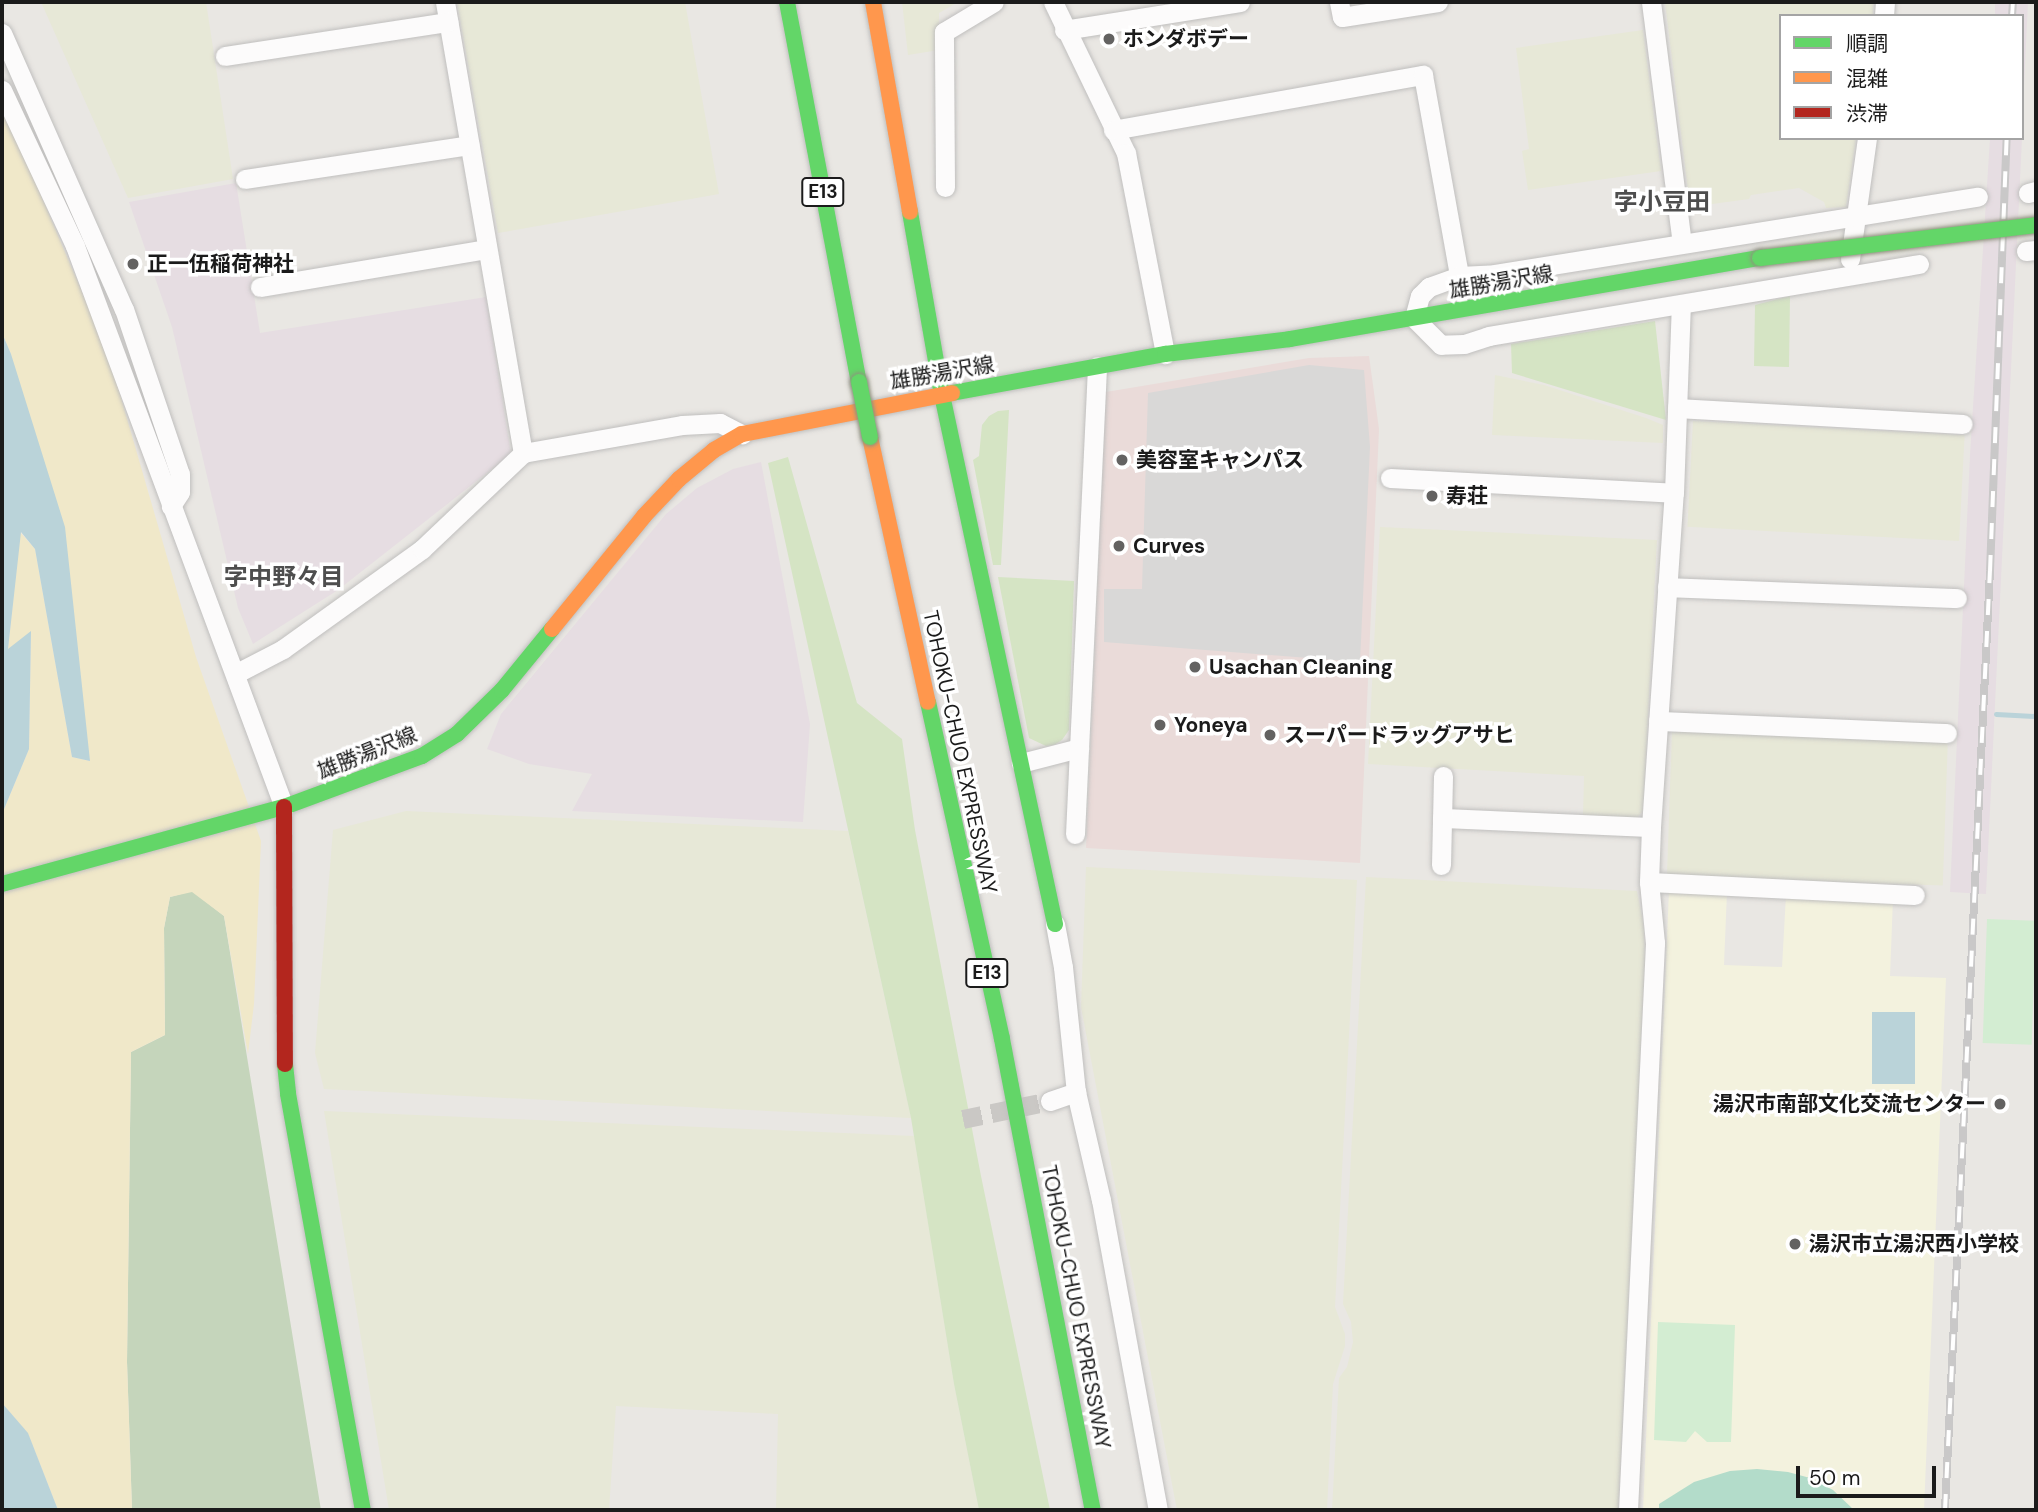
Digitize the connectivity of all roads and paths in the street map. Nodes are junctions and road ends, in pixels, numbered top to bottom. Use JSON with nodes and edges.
{"nodes":[{"id":1,"x":445,"y":2,"type":"edge"},
{"id":2,"x":787,"y":2,"type":"edge"},
{"id":3,"x":873,"y":2,"type":"edge"},
{"id":4,"x":994,"y":2,"type":"edge"},
{"id":5,"x":1052,"y":2,"type":"edge"},
{"id":6,"x":1240,"y":2,"type":"edge"},
{"id":7,"x":1339,"y":2,"type":"edge"},
{"id":8,"x":1437,"y":2,"type":"edge"},
{"id":9,"x":1651,"y":2,"type":"edge"},
{"id":10,"x":448,"y":23,"type":"junction"},
{"id":11,"x":1064,"y":30,"type":"junction"},
{"id":12,"x":2,"y":33,"type":"edge"},
{"id":13,"x":225,"y":56,"type":"dead end"},
{"id":14,"x":2,"y":90,"type":"edge"},
{"id":15,"x":1113,"y":130,"type":"junction"},
{"id":16,"x":1867,"y":140,"type":"edge"},
{"id":17,"x":469,"y":145,"type":"junction"},
{"id":18,"x":244,"y":178,"type":"dead end"},
{"id":19,"x":946,"y":187,"type":"dead end"},
{"id":20,"x":1978,"y":197,"type":"dead end"},
{"id":21,"x":1855,"y":217,"type":"junction"},
{"id":22,"x":2036,"y":225,"type":"edge"},
{"id":23,"x":1682,"y":243,"type":"junction"},
{"id":24,"x":487,"y":249,"type":"junction"},
{"id":25,"x":1919,"y":264,"type":"dead end"},
{"id":26,"x":1848,"y":275,"type":"junction"},
{"id":27,"x":1459,"y":276,"type":"junction"},
{"id":28,"x":260,"y":287,"type":"dead end"},
{"id":29,"x":1681,"y":304,"type":"junction"},
{"id":30,"x":1414,"y":318,"type":"junction"},
{"id":31,"x":1165,"y":354,"type":"junction"},
{"id":32,"x":1097,"y":367,"type":"junction"},
{"id":33,"x":942,"y":395,"type":"junction"},
{"id":34,"x":1677,"y":408,"type":"junction"},
{"id":35,"x":1963,"y":424,"type":"dead end"},
{"id":36,"x":742,"y":434,"type":"junction"},
{"id":37,"x":523,"y":453,"type":"junction"},
{"id":38,"x":1390,"y":478,"type":"dead end"},
{"id":39,"x":1674,"y":493,"type":"junction"},
{"id":40,"x":171,"y":506,"type":"junction"},
{"id":41,"x":1667,"y":587,"type":"junction"},
{"id":42,"x":1957,"y":598,"type":"dead end"},
{"id":43,"x":235,"y":674,"type":"junction"},
{"id":44,"x":1658,"y":720,"type":"junction"},
{"id":45,"x":1947,"y":733,"type":"dead end"},
{"id":46,"x":1079,"y":748,"type":"junction"},
{"id":47,"x":1021,"y":763,"type":"junction"},
{"id":48,"x":1443,"y":776,"type":"dead end"},
{"id":49,"x":284,"y":807,"type":"junction"},
{"id":50,"x":1442,"y":818,"type":"junction"},
{"id":51,"x":1651,"y":827,"type":"junction"},
{"id":52,"x":1075,"y":834,"type":"dead end"},
{"id":53,"x":1441,"y":865,"type":"dead end"},
{"id":54,"x":1649,"y":881,"type":"junction"},
{"id":55,"x":2,"y":884,"type":"edge"},
{"id":56,"x":1915,"y":895,"type":"dead end"},
{"id":57,"x":1055,"y":924,"type":"joint"},
{"id":58,"x":1076,"y":1092,"type":"junction"},
{"id":59,"x":1050,"y":1101,"type":"tunnel mouth"},
{"id":60,"x":363,"y":1510,"type":"edge"},
{"id":61,"x":1093,"y":1510,"type":"edge"},
{"id":62,"x":1158,"y":1510,"type":"edge"},
{"id":63,"x":1628,"y":1510,"type":"edge"}],
"edges":[{"from":1,"to":10,"type":"street"},
{"from":2,"to":61,"type":"main road","name":"TOHOKU-CHUO EXPRESSWAY","number":"E13","bridge":true},
{"from":3,"to":33,"type":"main road"},
{"from":4,"to":19,"type":"street"},
{"from":5,"to":11,"type":"street"},
{"from":6,"to":11,"type":"street"},
{"from":7,"to":8,"type":"street"},
{"from":9,"to":23,"type":"street"},
{"from":10,"to":13,"type":"street"},
{"from":10,"to":17,"type":"street"},
{"from":11,"to":15,"type":"street"},
{"from":12,"to":40,"type":"street"},
{"from":14,"to":40,"type":"street"},
{"from":15,"to":27,"type":"street"},
{"from":15,"to":31,"type":"street"},
{"from":16,"to":21,"type":"street"},
{"from":17,"to":18,"type":"street"},
{"from":17,"to":24,"type":"street"},
{"from":20,"to":21,"type":"street"},
{"from":21,"to":23,"type":"street"},
{"from":21,"to":26,"type":"street"},
{"from":22,"to":30,"type":"main road","name":"雄勝湯沢線","bridge":true},
{"from":23,"to":27,"type":"street"},
{"from":24,"to":28,"type":"street"},
{"from":24,"to":37,"type":"street"},
{"from":25,"to":26,"type":"street"},
{"from":26,"to":29,"type":"street"},
{"from":27,"to":30,"type":"street"},
{"from":29,"to":30,"type":"street"},
{"from":29,"to":34,"type":"street"},
{"from":30,"to":31,"type":"main road","name":"雄勝湯沢線"},
{"from":31,"to":32,"type":"main road","name":"雄勝湯沢線"},
{"from":32,"to":33,"type":"main road","name":"雄勝湯沢線"},
{"from":32,"to":46,"type":"street"},
{"from":33,"to":36,"type":"main road","name":"雄勝湯沢線"},
{"from":33,"to":47,"type":"main road"},
{"from":34,"to":35,"type":"street"},
{"from":34,"to":39,"type":"street"},
{"from":36,"to":37,"type":"street"},
{"from":36,"to":49,"type":"main road","name":"雄勝湯沢線"},
{"from":37,"to":43,"type":"street"},
{"from":38,"to":39,"type":"street"},
{"from":39,"to":41,"type":"street"},
{"from":40,"to":43,"type":"street"},
{"from":41,"to":42,"type":"street"},
{"from":41,"to":44,"type":"street"},
{"from":43,"to":49,"type":"street"},
{"from":44,"to":45,"type":"street"},
{"from":44,"to":51,"type":"street"},
{"from":46,"to":47,"type":"street"},
{"from":46,"to":52,"type":"street"},
{"from":47,"to":57,"type":"main road"},
{"from":48,"to":50,"type":"street"},
{"from":49,"to":55,"type":"main road","name":"雄勝湯沢線"},
{"from":49,"to":60,"type":"main road"},
{"from":50,"to":51,"type":"street"},
{"from":50,"to":53,"type":"street"},
{"from":51,"to":54,"type":"street"},
{"from":54,"to":56,"type":"street"},
{"from":54,"to":63,"type":"street"},
{"from":57,"to":58,"type":"street"},
{"from":58,"to":59,"type":"street"},
{"from":58,"to":62,"type":"street"}]}
